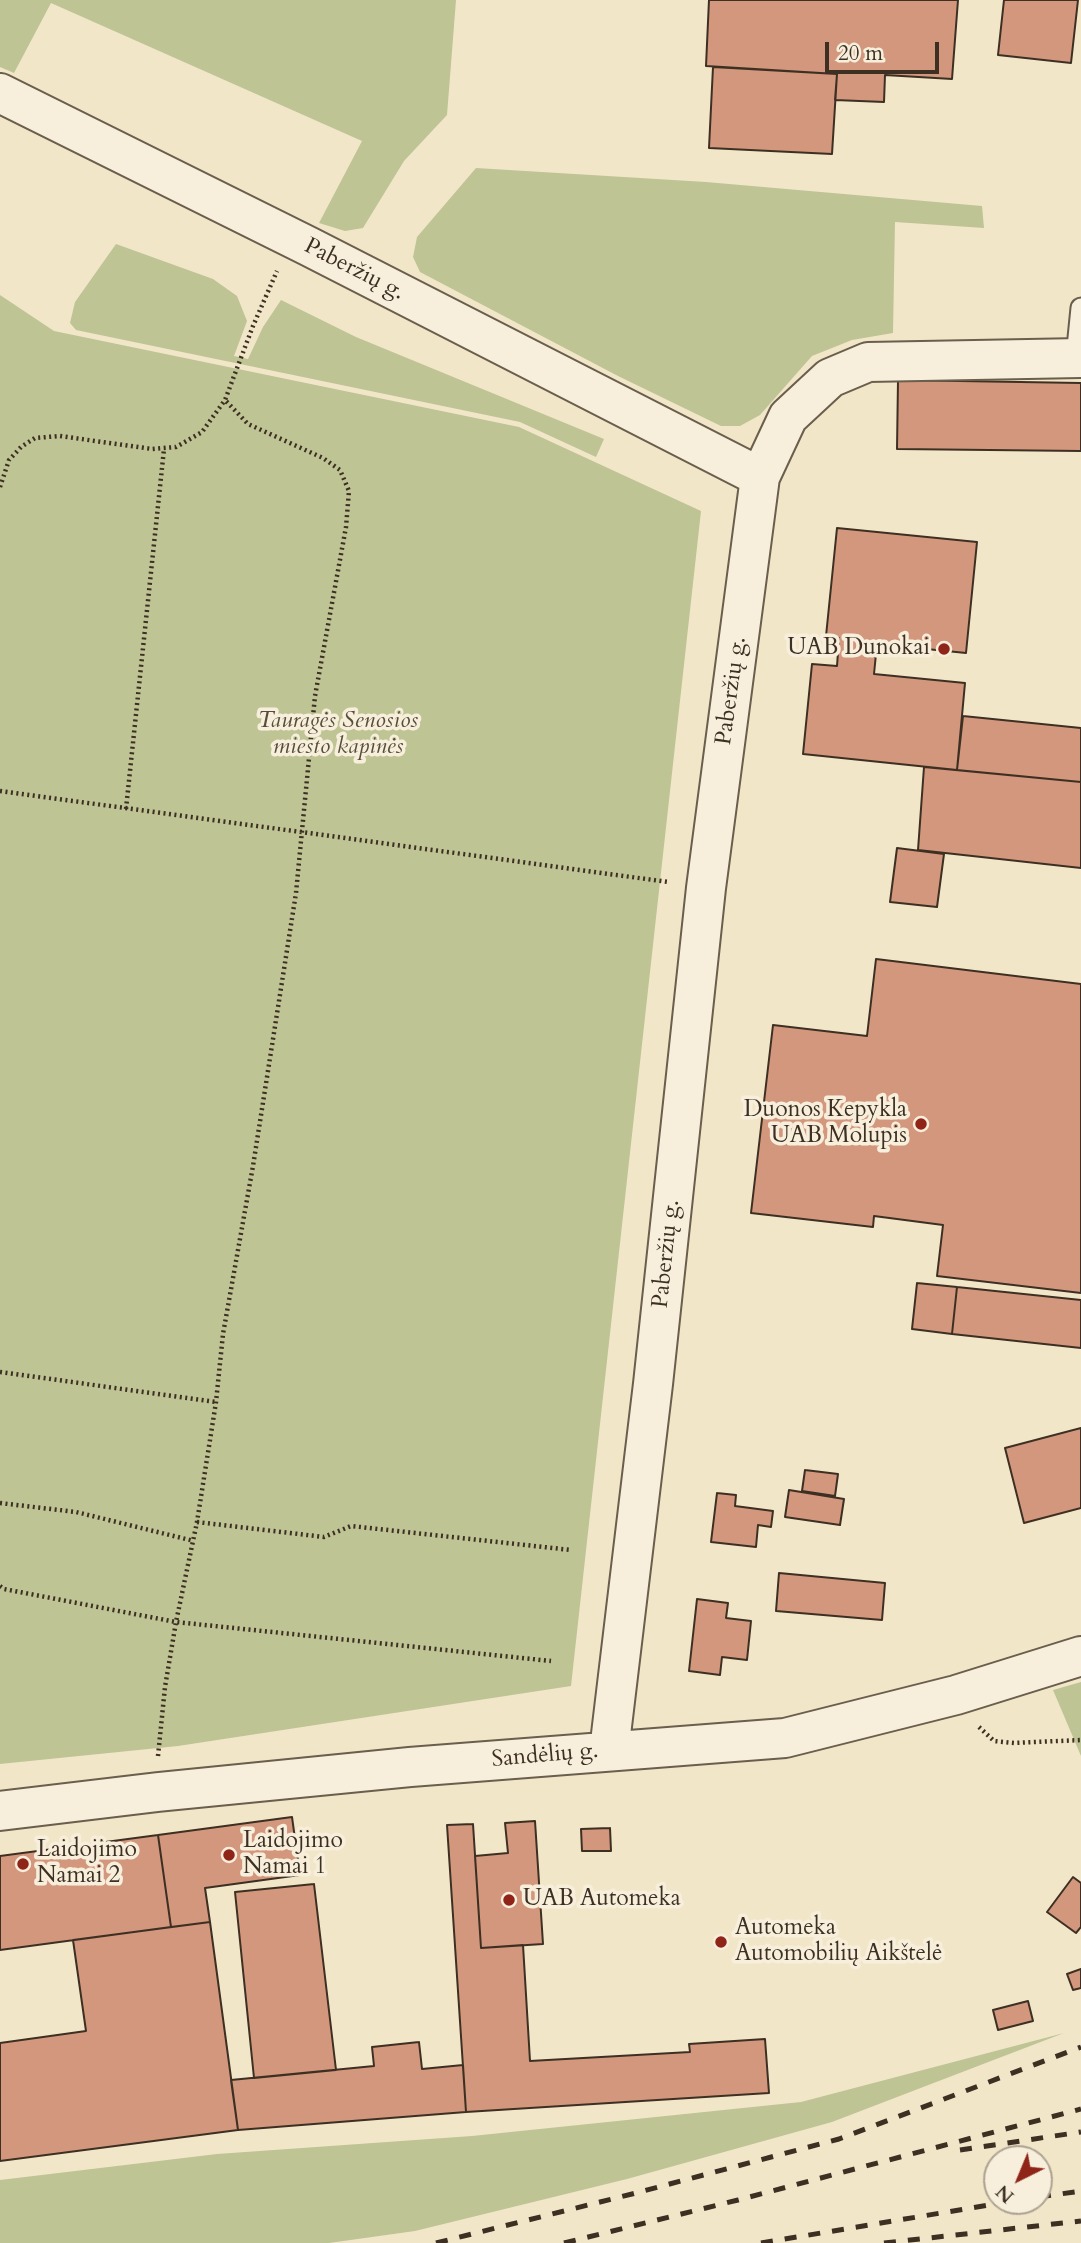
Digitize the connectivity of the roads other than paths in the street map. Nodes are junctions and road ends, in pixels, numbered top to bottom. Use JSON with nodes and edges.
{"nodes":[{"id":1,"x":0,"y":93,"type":"edge"},
{"id":2,"x":1081,"y":308,"type":"edge"},
{"id":3,"x":1079,"y":358,"type":"edge"},
{"id":4,"x":761,"y":477,"type":"junction"},
{"id":5,"x":1081,"y":1656,"type":"edge"},
{"id":6,"x":609,"y":1751,"type":"junction"},
{"id":7,"x":0,"y":1811,"type":"edge"}],
"edges":[{"from":1,"to":4,"type":"street","name":"Paberžių g."},
{"from":2,"to":3,"type":"lane"},
{"from":3,"to":4,"type":"street"},
{"from":4,"to":6,"type":"street","name":"Paberžių g."},
{"from":5,"to":6,"type":"street","name":"Sandėlių g."},
{"from":6,"to":7,"type":"street","name":"Sandėlių g."}]}
